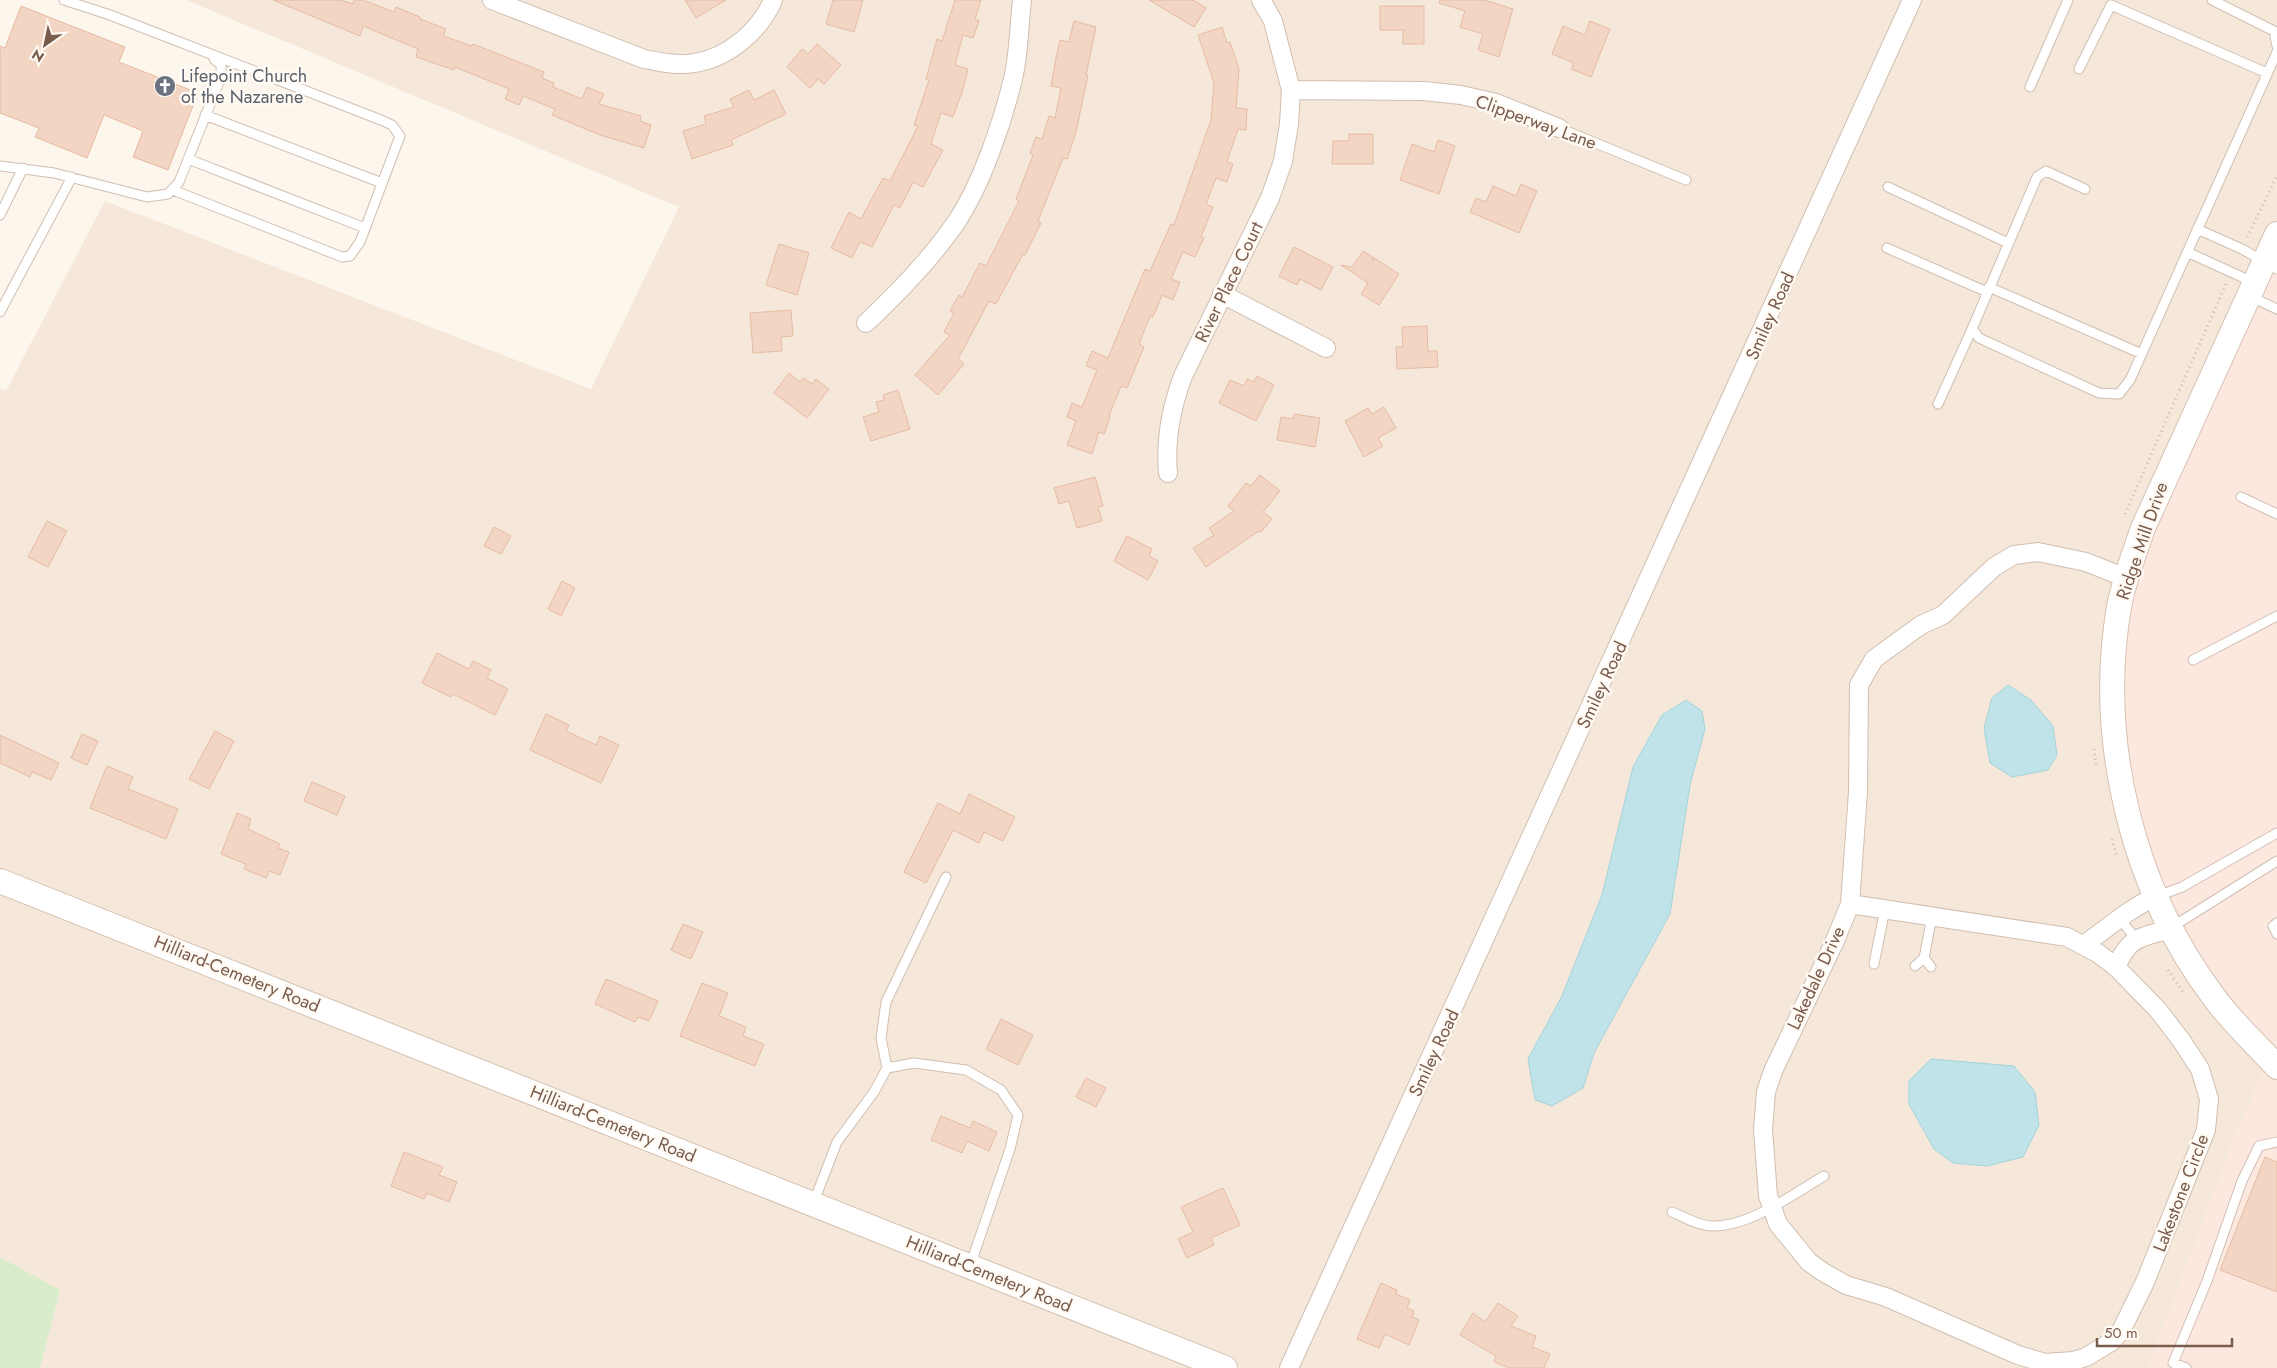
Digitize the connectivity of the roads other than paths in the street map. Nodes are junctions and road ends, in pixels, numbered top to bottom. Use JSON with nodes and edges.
{"nodes":[{"id":1,"x":64,"y":0,"type":"edge"},
{"id":2,"x":492,"y":0,"type":"edge"},
{"id":3,"x":773,"y":0,"type":"edge"},
{"id":4,"x":1022,"y":0,"type":"edge"},
{"id":5,"x":1261,"y":0,"type":"edge"},
{"id":6,"x":1912,"y":0,"type":"edge"},
{"id":7,"x":2068,"y":0,"type":"edge"},
{"id":8,"x":2212,"y":0,"type":"edge"},
{"id":9,"x":2277,"y":46,"type":"edge"},
{"id":10,"x":2277,"y":52,"type":"edge"},
{"id":11,"x":210,"y":55,"type":"junction"},
{"id":12,"x":2079,"y":69,"type":"dead end"},
{"id":13,"x":2267,"y":73,"type":"junction"},
{"id":14,"x":2030,"y":87,"type":"dead end"},
{"id":15,"x":1290,"y":90,"type":"junction"},
{"id":16,"x":205,"y":116,"type":"junction"},
{"id":17,"x":1559,"y":128,"type":"joint"},
{"id":18,"x":188,"y":159,"type":"junction"},
{"id":19,"x":0,"y":166,"type":"edge"},
{"id":20,"x":24,"y":168,"type":"junction"},
{"id":21,"x":72,"y":177,"type":"junction"},
{"id":22,"x":1686,"y":180,"type":"dead end"},
{"id":23,"x":382,"y":183,"type":"junction"},
{"id":24,"x":1888,"y":187,"type":"dead end"},
{"id":25,"x":2085,"y":189,"type":"dead end"},
{"id":26,"x":173,"y":190,"type":"junction"},
{"id":27,"x":0,"y":215,"type":"edge"},
{"id":28,"x":365,"y":228,"type":"junction"},
{"id":29,"x":2197,"y":229,"type":"junction"},
{"id":30,"x":2277,"y":234,"type":"edge"},
{"id":31,"x":2008,"y":243,"type":"junction"},
{"id":32,"x":1887,"y":248,"type":"dead end"},
{"id":33,"x":2186,"y":252,"type":"junction"},
{"id":34,"x":2261,"y":277,"type":"edge"},
{"id":35,"x":1988,"y":290,"type":"junction"},
{"id":36,"x":1222,"y":294,"type":"junction"},
{"id":37,"x":2277,"y":309,"type":"edge"},
{"id":38,"x":0,"y":312,"type":"edge"},
{"id":39,"x":866,"y":322,"type":"dead end"},
{"id":40,"x":1972,"y":329,"type":"junction"},
{"id":41,"x":1326,"y":348,"type":"dead end"},
{"id":42,"x":2142,"y":354,"type":"junction"},
{"id":43,"x":1938,"y":404,"type":"dead end"},
{"id":44,"x":1168,"y":473,"type":"dead end"},
{"id":45,"x":2241,"y":497,"type":"dead end"},
{"id":46,"x":2277,"y":514,"type":"edge"},
{"id":47,"x":2126,"y":578,"type":"junction"},
{"id":48,"x":2277,"y":616,"type":"edge"},
{"id":49,"x":2193,"y":660,"type":"dead end"},
{"id":50,"x":2277,"y":833,"type":"edge"},
{"id":51,"x":2277,"y":861,"type":"edge"},
{"id":52,"x":946,"y":877,"type":"dead end"},
{"id":53,"x":0,"y":881,"type":"edge"},
{"id":54,"x":2155,"y":897,"type":"junction"},
{"id":55,"x":1850,"y":904,"type":"junction"},
{"id":56,"x":1885,"y":909,"type":"junction"},
{"id":57,"x":1932,"y":916,"type":"junction"},
{"id":58,"x":2119,"y":918,"type":"junction"},
{"id":59,"x":2277,"y":923,"type":"edge"},
{"id":60,"x":2170,"y":929,"type":"junction"},
{"id":61,"x":2277,"y":934,"type":"edge"},
{"id":62,"x":2136,"y":939,"type":"junction"},
{"id":63,"x":2083,"y":944,"type":"junction"},
{"id":64,"x":1924,"y":958,"type":"junction"},
{"id":65,"x":1874,"y":964,"type":"dead end"},
{"id":66,"x":1915,"y":966,"type":"dead end"},
{"id":67,"x":1931,"y":967,"type":"dead end"},
{"id":68,"x":2116,"y":968,"type":"junction"},
{"id":69,"x":2277,"y":1067,"type":"edge"},
{"id":70,"x":887,"y":1068,"type":"junction"},
{"id":71,"x":2277,"y":1142,"type":"edge"},
{"id":72,"x":1824,"y":1176,"type":"dead end"},
{"id":73,"x":813,"y":1204,"type":"junction"},
{"id":74,"x":1770,"y":1207,"type":"junction"},
{"id":75,"x":1672,"y":1212,"type":"dead end"},
{"id":76,"x":970,"y":1266,"type":"junction"},
{"id":77,"x":2099,"y":1350,"type":"joint"},
{"id":78,"x":1226,"y":1368,"type":"edge"},
{"id":79,"x":1290,"y":1368,"type":"edge"},
{"id":80,"x":2186,"y":1368,"type":"edge"}],
"edges":[{"from":1,"to":11,"type":"lane"},
{"from":2,"to":3,"type":"street"},
{"from":4,"to":39,"type":"street"},
{"from":5,"to":15,"type":"street","name":"River Place Court"},
{"from":6,"to":79,"type":"street","name":"Smiley Road"},
{"from":7,"to":14,"type":"lane"},
{"from":8,"to":9,"type":"lane"},
{"from":10,"to":13,"type":"lane"},
{"from":11,"to":16,"type":"lane"},
{"from":11,"to":23,"type":"lane"},
{"from":12,"to":13,"type":"lane"},
{"from":13,"to":29,"type":"lane"},
{"from":15,"to":17,"type":"street","name":"Clipperway Lane"},
{"from":15,"to":36,"type":"street","name":"River Place Court"},
{"from":16,"to":18,"type":"lane"},
{"from":16,"to":23,"type":"lane"},
{"from":17,"to":22,"type":"lane","name":"Clipperway Lane"},
{"from":18,"to":26,"type":"lane"},
{"from":18,"to":28,"type":"lane"},
{"from":19,"to":20,"type":"lane"},
{"from":20,"to":21,"type":"lane"},
{"from":20,"to":27,"type":"lane"},
{"from":21,"to":26,"type":"lane"},
{"from":21,"to":38,"type":"lane"},
{"from":23,"to":28,"type":"lane"},
{"from":24,"to":31,"type":"lane"},
{"from":25,"to":31,"type":"lane"},
{"from":26,"to":28,"type":"lane"},
{"from":29,"to":33,"type":"lane"},
{"from":29,"to":34,"type":"lane"},
{"from":30,"to":34,"type":"main road","name":"Ridge Mill Drive"},
{"from":31,"to":35,"type":"lane"},
{"from":32,"to":35,"type":"lane"},
{"from":33,"to":34,"type":"lane"},
{"from":33,"to":42,"type":"lane"},
{"from":34,"to":37,"type":"lane"},
{"from":34,"to":47,"type":"main road","name":"Ridge Mill Drive"},
{"from":35,"to":40,"type":"lane"},
{"from":35,"to":42,"type":"lane"},
{"from":36,"to":41,"type":"street"},
{"from":36,"to":44,"type":"street","name":"River Place Court"},
{"from":40,"to":42,"type":"lane"},
{"from":40,"to":43,"type":"lane"},
{"from":45,"to":46,"type":"lane"},
{"from":47,"to":54,"type":"main road","name":"Ridge Mill Drive"},
{"from":47,"to":55,"type":"street","name":"Lakedale Drive"},
{"from":48,"to":49,"type":"lane"},
{"from":50,"to":54,"type":"lane"},
{"from":51,"to":60,"type":"lane"},
{"from":52,"to":70,"type":"lane"},
{"from":53,"to":73,"type":"main road","name":"Hilliard-Cemetery Road"},
{"from":54,"to":58,"type":"street"},
{"from":54,"to":60,"type":"main road","name":"Ridge Mill Drive"},
{"from":55,"to":56,"type":"street","name":"Lakestone Circle"},
{"from":55,"to":74,"type":"street","name":"Lakedale Drive"},
{"from":56,"to":57,"type":"street","name":"Lakestone Circle"},
{"from":56,"to":65,"type":"lane"},
{"from":57,"to":63,"type":"street","name":"Lakestone Circle"},
{"from":57,"to":64,"type":"lane"},
{"from":58,"to":62,"type":"lane"},
{"from":58,"to":63,"type":"street"},
{"from":59,"to":61,"type":"lane"},
{"from":60,"to":62,"type":"street"},
{"from":60,"to":69,"type":"main road","name":"Ridge Mill Drive"},
{"from":62,"to":68,"type":"street"},
{"from":63,"to":68,"type":"street","name":"Lakestone Circle"},
{"from":64,"to":66,"type":"lane"},
{"from":64,"to":67,"type":"lane"},
{"from":68,"to":77,"type":"street","name":"Lakestone Circle"},
{"from":70,"to":73,"type":"lane"},
{"from":70,"to":76,"type":"lane"},
{"from":71,"to":80,"type":"lane"},
{"from":72,"to":74,"type":"lane"},
{"from":73,"to":76,"type":"main road","name":"Hilliard-Cemetery Road"},
{"from":74,"to":75,"type":"lane"},
{"from":74,"to":77,"type":"street","name":"Lakedale Drive"},
{"from":76,"to":78,"type":"main road","name":"Hilliard-Cemetery Road"}]}
